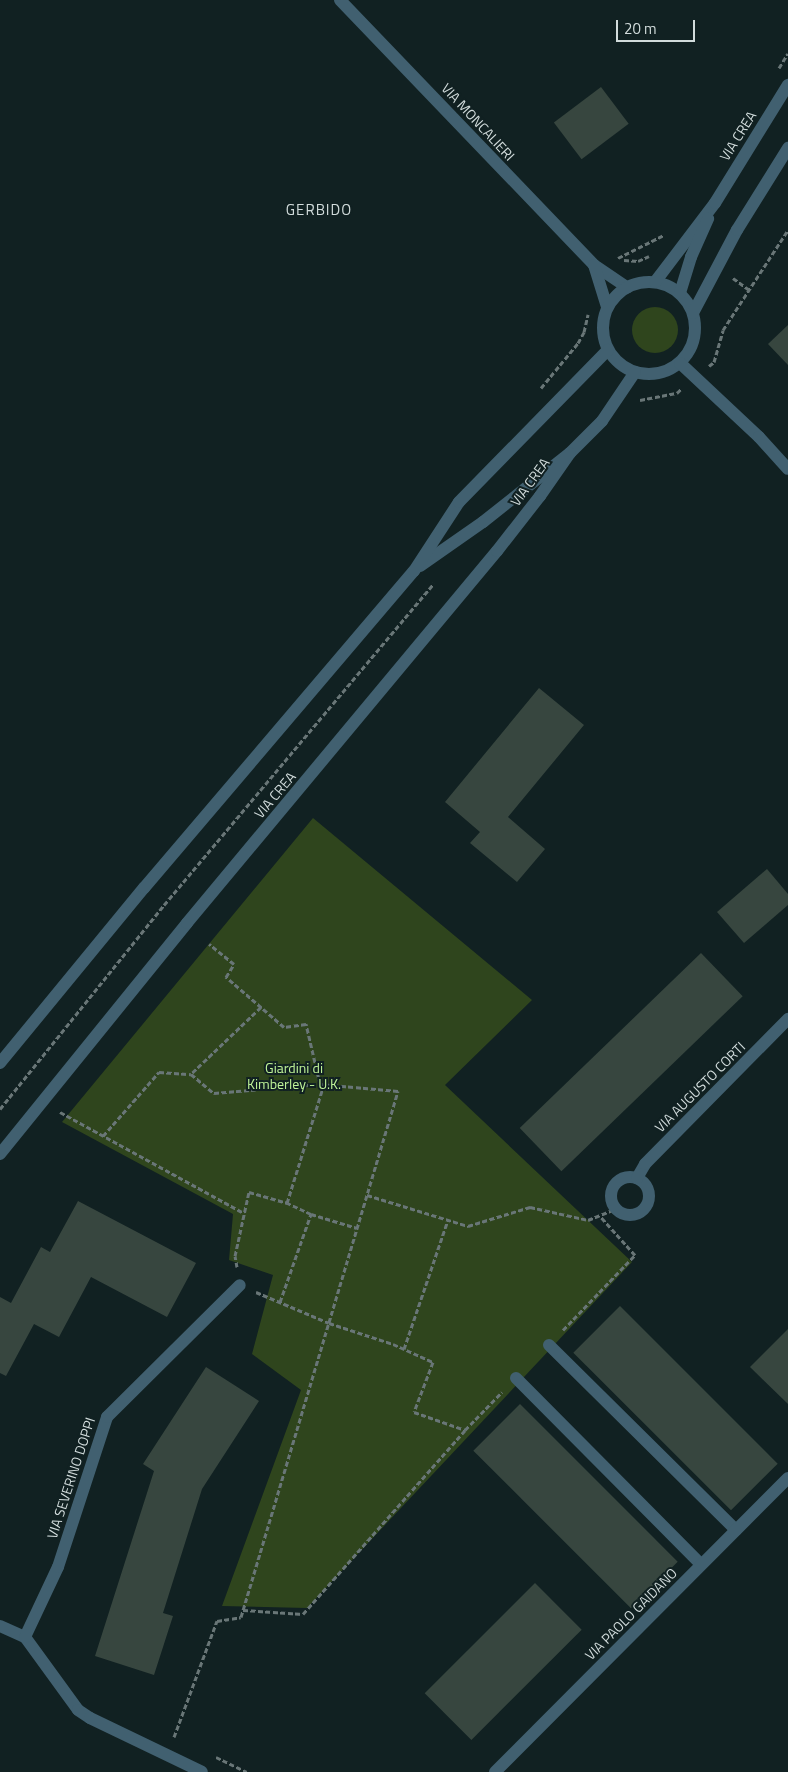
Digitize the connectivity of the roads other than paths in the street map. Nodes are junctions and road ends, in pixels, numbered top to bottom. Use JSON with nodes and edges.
{"nodes":[{"id":1,"x":340,"y":0,"type":"edge"},
{"id":2,"x":788,"y":85,"type":"edge"},
{"id":3,"x":788,"y":148,"type":"edge"},
{"id":4,"x":715,"y":203,"type":"junction"},
{"id":5,"x":594,"y":266,"type":"junction"},
{"id":6,"x":654,"y":282,"type":"junction"},
{"id":7,"x":627,"y":287,"type":"junction"},
{"id":8,"x":680,"y":293,"type":"junction"},
{"id":9,"x":607,"y":307,"type":"junction"},
{"id":10,"x":693,"y":313,"type":"junction"},
{"id":11,"x":608,"y":350,"type":"junction"},
{"id":12,"x":680,"y":363,"type":"junction"},
{"id":13,"x":635,"y":372,"type":"junction"},
{"id":14,"x":570,"y":453,"type":"junction"},
{"id":15,"x":788,"y":469,"type":"edge"},
{"id":16,"x":414,"y":571,"type":"junction"},
{"id":17,"x":788,"y":1019,"type":"edge"},
{"id":18,"x":0,"y":1063,"type":"edge"},
{"id":19,"x":0,"y":1154,"type":"edge"},
{"id":20,"x":637,"y":1178,"type":"junction"},
{"id":21,"x":240,"y":1285,"type":"road end"},
{"id":22,"x":549,"y":1345,"type":"road end"},
{"id":23,"x":516,"y":1378,"type":"road end"},
{"id":24,"x":788,"y":1478,"type":"edge"},
{"id":25,"x":736,"y":1530,"type":"junction"},
{"id":26,"x":702,"y":1564,"type":"junction"},
{"id":27,"x":0,"y":1626,"type":"edge"},
{"id":28,"x":25,"y":1637,"type":"junction"},
{"id":29,"x":202,"y":1772,"type":"edge"},
{"id":30,"x":495,"y":1772,"type":"edge"}],
"edges":[{"from":1,"to":5,"type":"street","name":"VIA MONCALIERI"},
{"from":2,"to":4,"type":"street","name":"VIA CREA"},
{"from":3,"to":10,"type":"street"},
{"from":4,"to":6,"type":"street","name":"VIA CREA"},
{"from":4,"to":8,"type":"street","name":"VIA CREA"},
{"from":5,"to":7,"type":"street","name":"VIA MONCALIERI"},
{"from":5,"to":9,"type":"street","name":"VIA MONCALIERI"},
{"from":6,"to":7,"type":"street"},
{"from":6,"to":8,"type":"street"},
{"from":7,"to":9,"type":"street"},
{"from":8,"to":10,"type":"street"},
{"from":9,"to":11,"type":"street"},
{"from":10,"to":12,"type":"street"},
{"from":11,"to":13,"type":"street"},
{"from":11,"to":16,"type":"street","name":"VIA CREA"},
{"from":12,"to":13,"type":"street"},
{"from":12,"to":15,"type":"street"},
{"from":13,"to":14,"type":"street","name":"VIA CREA"},
{"from":14,"to":16,"type":"street","name":"VIA CREA"},
{"from":14,"to":19,"type":"street","name":"VIA CREA"},
{"from":16,"to":18,"type":"street","name":"VIA CREA"},
{"from":17,"to":20,"type":"street","name":"VIA AUGUSTO CORTI"},
{"from":20,"to":20,"type":"street"},
{"from":21,"to":28,"type":"street","name":"VIA SEVERINO DOPPI"},
{"from":22,"to":25,"type":"street"},
{"from":23,"to":26,"type":"street"},
{"from":24,"to":25,"type":"street","name":"VIA PAOLO GAIDANO"},
{"from":25,"to":26,"type":"street","name":"VIA PAOLO GAIDANO"},
{"from":26,"to":30,"type":"street","name":"VIA PAOLO GAIDANO"},
{"from":27,"to":28,"type":"street"},
{"from":28,"to":29,"type":"street"}]}
